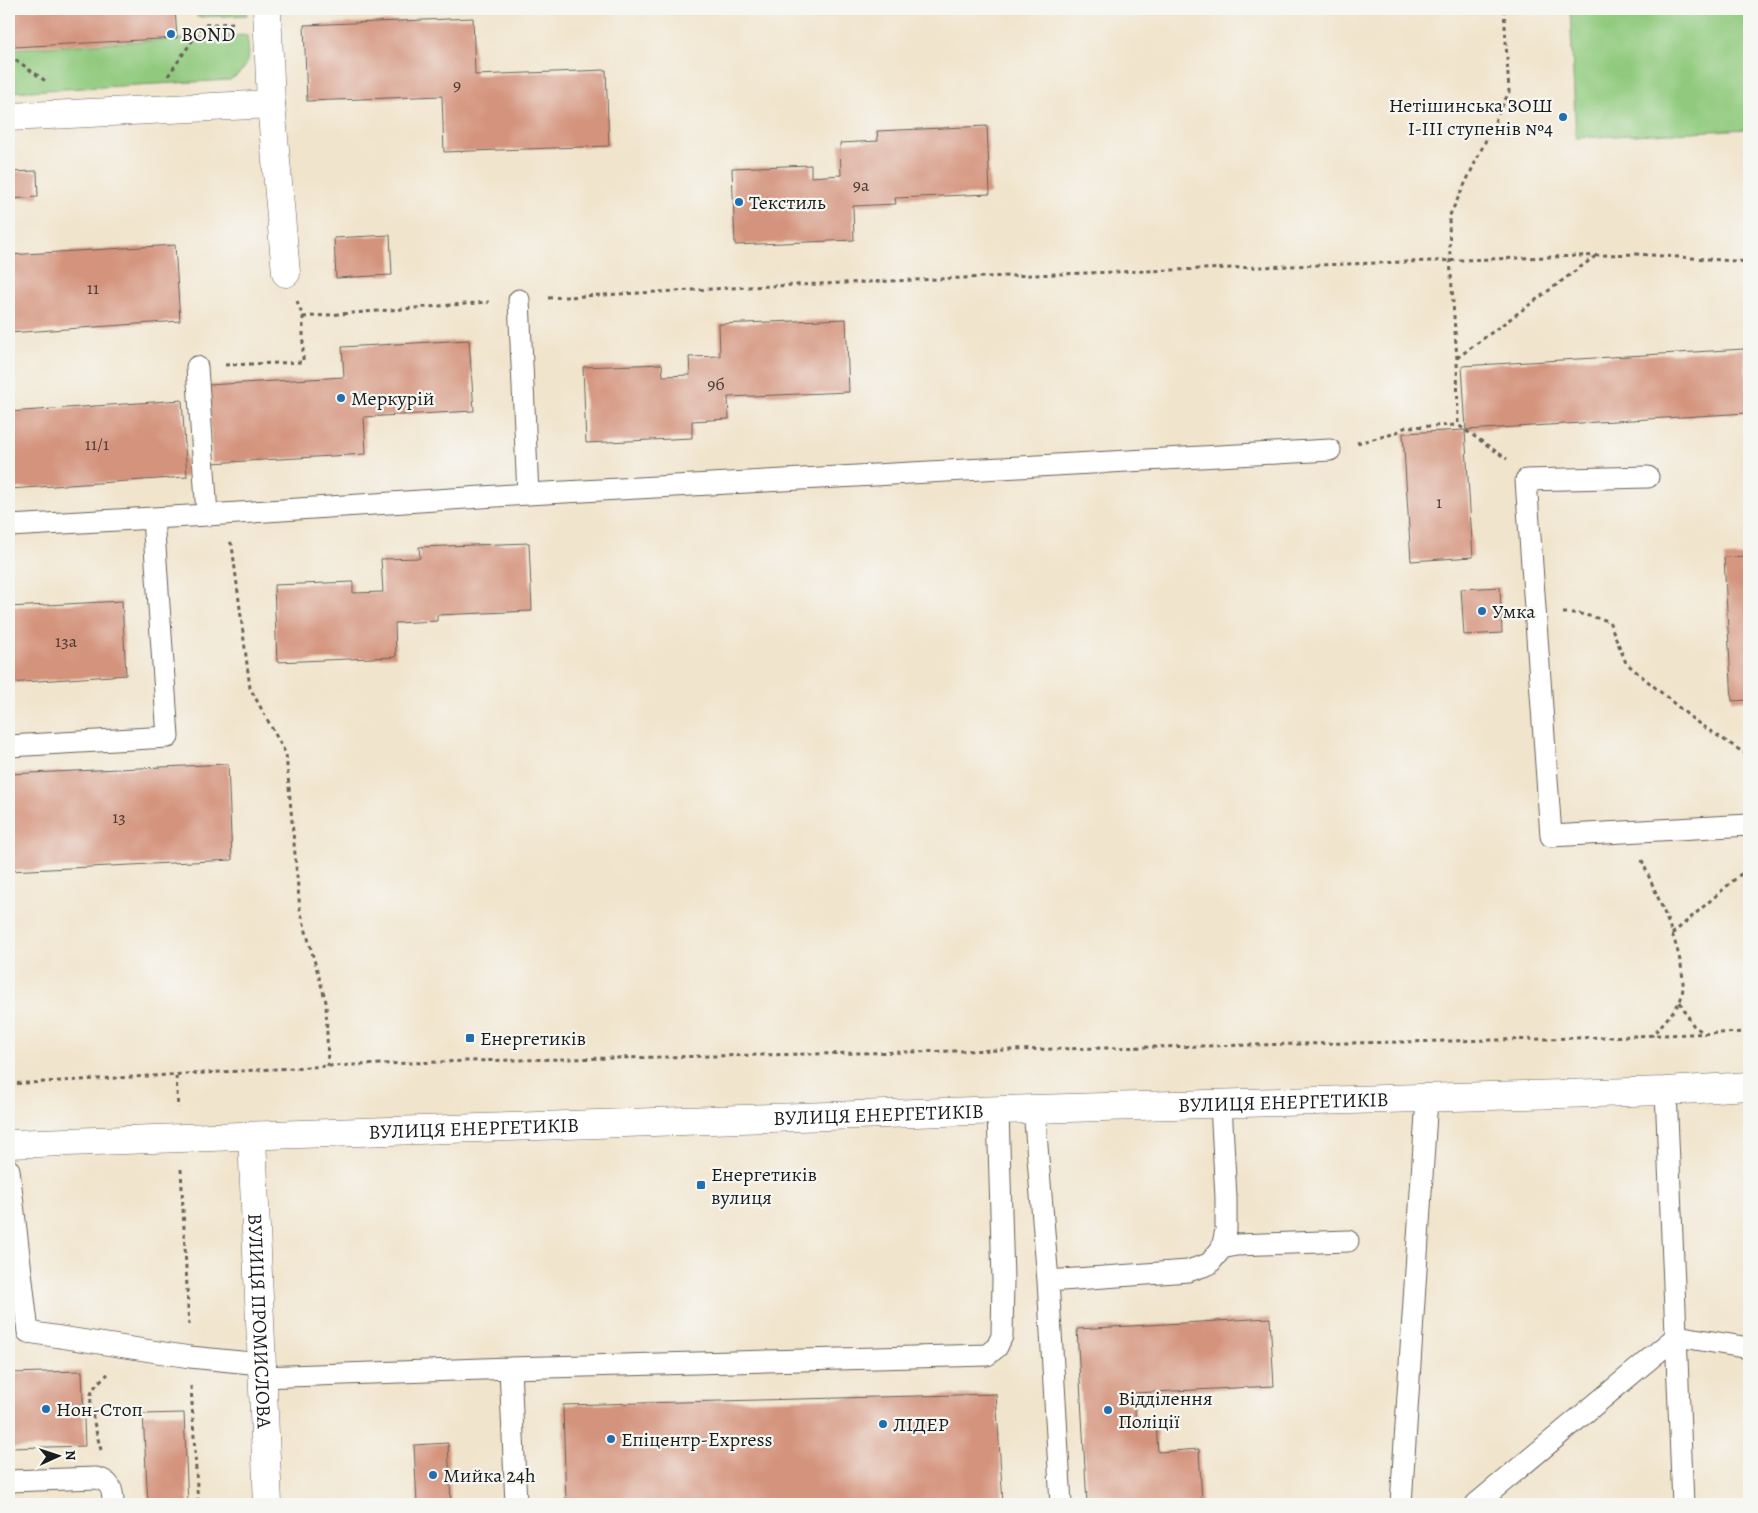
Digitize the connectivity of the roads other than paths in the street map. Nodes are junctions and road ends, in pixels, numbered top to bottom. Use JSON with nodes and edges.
{"nodes":[{"id":1,"x":267,"y":15,"type":"edge"},
{"id":2,"x":271,"y":104,"type":"junction"},
{"id":3,"x":9,"y":117,"type":"edge"},
{"id":4,"x":286,"y":273,"type":"road end"},
{"id":5,"x":519,"y":300,"type":"road end"},
{"id":6,"x":197,"y":367,"type":"road end"},
{"id":7,"x":1330,"y":450,"type":"road end"},
{"id":8,"x":1648,"y":476,"type":"dead end"},
{"id":9,"x":528,"y":494,"type":"junction"},
{"id":10,"x":208,"y":515,"type":"junction"},
{"id":11,"x":153,"y":518,"type":"junction"},
{"id":12,"x":9,"y":526,"type":"edge"},
{"id":13,"x":9,"y":746,"type":"edge"},
{"id":14,"x":1749,"y":825,"type":"edge"},
{"id":15,"x":1749,"y":1086,"type":"edge"},
{"id":16,"x":1666,"y":1091,"type":"junction"},
{"id":17,"x":1427,"y":1098,"type":"junction"},
{"id":18,"x":1220,"y":1104,"type":"junction"},
{"id":19,"x":1034,"y":1109,"type":"junction"},
{"id":20,"x":998,"y":1111,"type":"junction"},
{"id":21,"x":252,"y":1137,"type":"junction"},
{"id":22,"x":9,"y":1144,"type":"edge"},
{"id":23,"x":9,"y":1170,"type":"edge"},
{"id":24,"x":1348,"y":1241,"type":"dead end"},
{"id":25,"x":1222,"y":1248,"type":"junction"},
{"id":26,"x":1048,"y":1281,"type":"junction"},
{"id":27,"x":1677,"y":1336,"type":"junction"},
{"id":28,"x":1749,"y":1348,"type":"edge"},
{"id":29,"x":510,"y":1368,"type":"junction"},
{"id":30,"x":261,"y":1370,"type":"junction"},
{"id":31,"x":9,"y":1480,"type":"edge"},
{"id":32,"x":112,"y":1495,"type":"edge"},
{"id":33,"x":268,"y":1504,"type":"edge"},
{"id":34,"x":516,"y":1504,"type":"edge"},
{"id":35,"x":1062,"y":1504,"type":"edge"},
{"id":36,"x":1402,"y":1504,"type":"edge"},
{"id":37,"x":1476,"y":1504,"type":"edge"},
{"id":38,"x":1683,"y":1504,"type":"edge"}],
"edges":[{"from":1,"to":2,"type":"main road"},
{"from":2,"to":3,"type":"main road"},
{"from":2,"to":4,"type":"main road"},
{"from":5,"to":9,"type":"lane"},
{"from":6,"to":10,"type":"lane"},
{"from":7,"to":9,"type":"lane"},
{"from":8,"to":14,"type":"lane"},
{"from":9,"to":10,"type":"lane"},
{"from":10,"to":11,"type":"lane"},
{"from":11,"to":12,"type":"lane"},
{"from":11,"to":13,"type":"lane"},
{"from":15,"to":16,"type":"main road","name":"ВУЛИЦЯ ЕНЕРГЕТИКІВ"},
{"from":16,"to":17,"type":"main road","name":"ВУЛИЦЯ ЕНЕРГЕТИКІВ"},
{"from":16,"to":27,"type":"lane"},
{"from":17,"to":18,"type":"main road","name":"ВУЛИЦЯ ЕНЕРГЕТИКІВ"},
{"from":17,"to":36,"type":"lane"},
{"from":18,"to":19,"type":"main road","name":"ВУЛИЦЯ ЕНЕРГЕТИКІВ"},
{"from":18,"to":25,"type":"lane"},
{"from":19,"to":20,"type":"main road","name":"ВУЛИЦЯ ЕНЕРГЕТИКІВ"},
{"from":19,"to":26,"type":"lane"},
{"from":20,"to":21,"type":"main road","name":"ВУЛИЦЯ ЕНЕРГЕТИКІВ"},
{"from":20,"to":29,"type":"lane"},
{"from":21,"to":22,"type":"main road","name":"ВУЛИЦЯ ЕНЕРГЕТИКІВ"},
{"from":21,"to":30,"type":"main road","name":"ВУЛИЦЯ ПРОМИСЛОВА"},
{"from":23,"to":30,"type":"lane"},
{"from":24,"to":25,"type":"lane"},
{"from":25,"to":26,"type":"lane"},
{"from":26,"to":35,"type":"lane"},
{"from":27,"to":28,"type":"lane"},
{"from":27,"to":37,"type":"lane"},
{"from":27,"to":38,"type":"lane"},
{"from":29,"to":30,"type":"lane"},
{"from":29,"to":34,"type":"lane"},
{"from":30,"to":33,"type":"main road","name":"ВУЛИЦЯ ПРОМИСЛОВА"},
{"from":31,"to":32,"type":"lane"}]}
